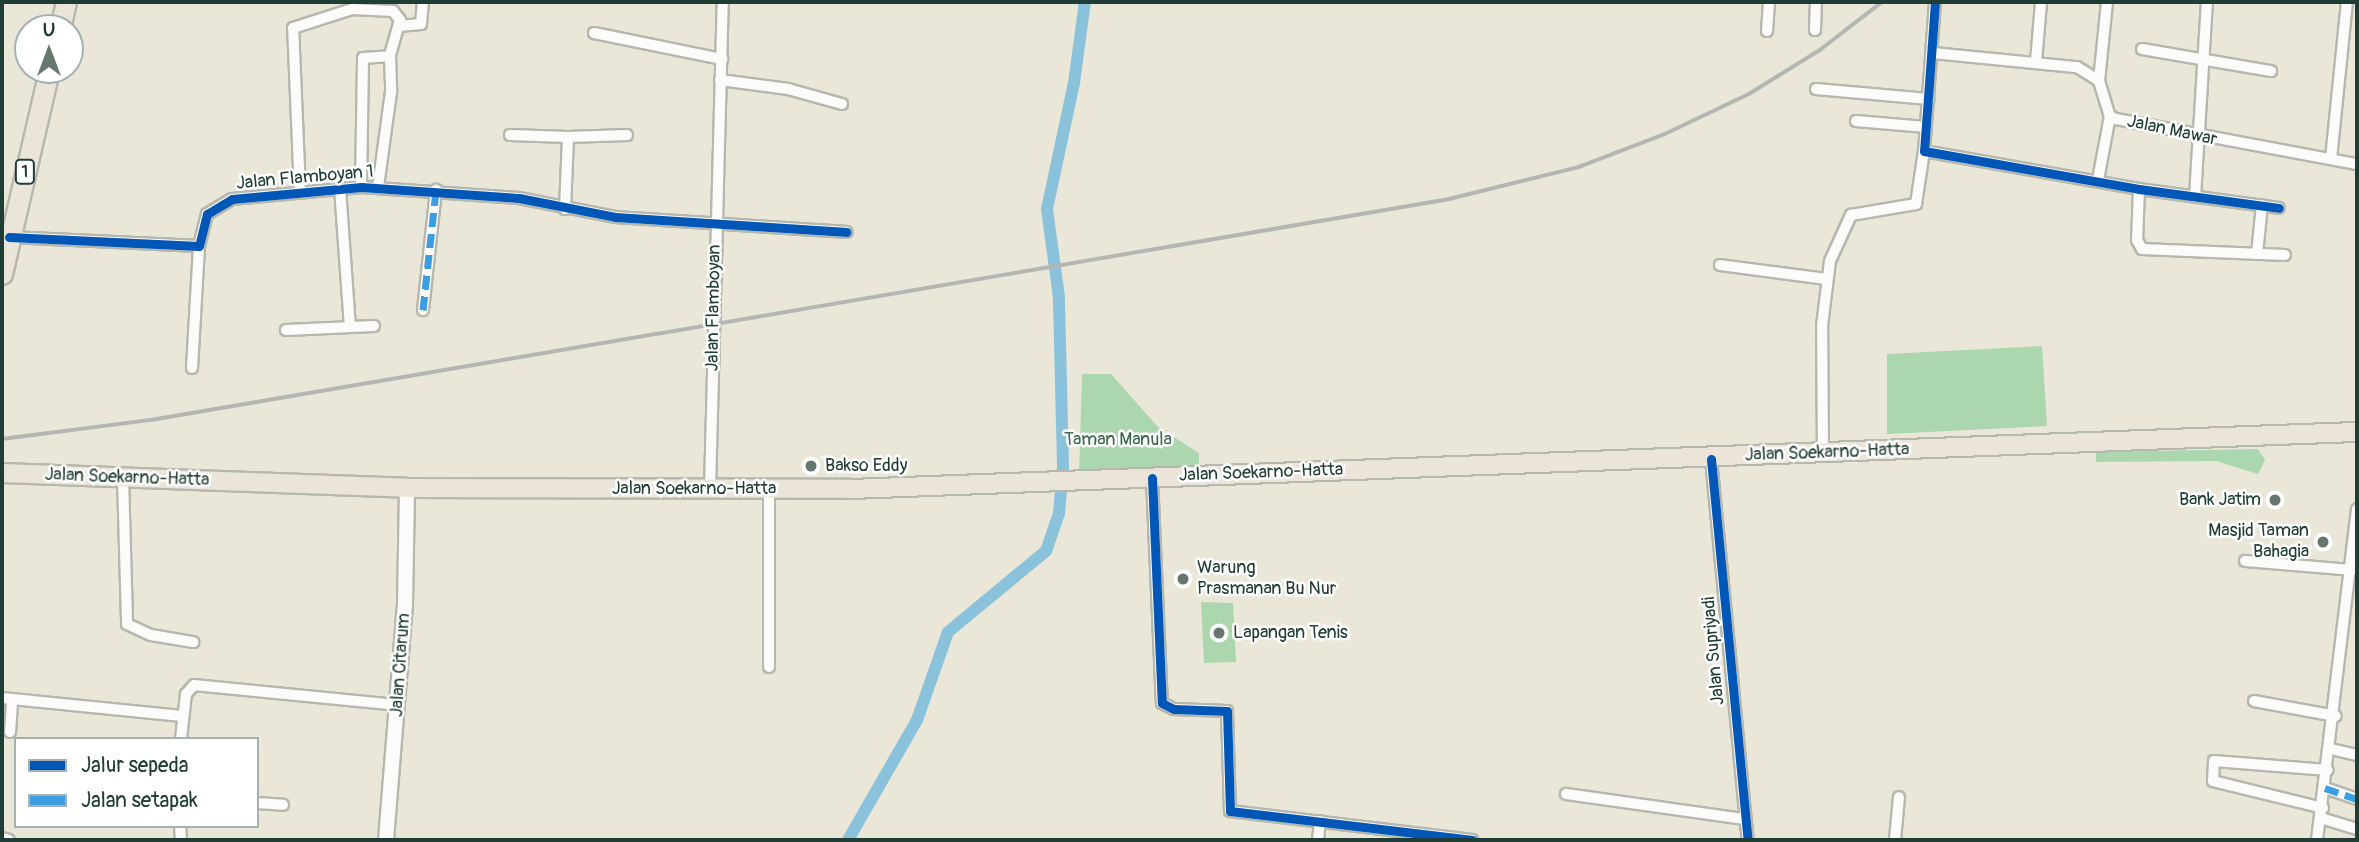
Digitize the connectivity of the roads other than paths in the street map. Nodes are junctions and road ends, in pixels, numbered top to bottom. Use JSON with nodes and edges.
{"nodes":[{"id":1,"x":423,"y":2,"type":"edge"},
{"id":2,"x":723,"y":2,"type":"edge"},
{"id":3,"x":1769,"y":2,"type":"edge"},
{"id":4,"x":1816,"y":2,"type":"edge"},
{"id":5,"x":1936,"y":2,"type":"edge"},
{"id":6,"x":2041,"y":2,"type":"edge"},
{"id":7,"x":2106,"y":2,"type":"edge"},
{"id":8,"x":2207,"y":2,"type":"edge"},
{"id":9,"x":2347,"y":2,"type":"edge"},
{"id":10,"x":362,"y":5,"type":"edge"},
{"id":11,"x":399,"y":26,"type":"junction"},
{"id":12,"x":1815,"y":30,"type":"dead end"},
{"id":13,"x":1767,"y":31,"type":"dead end"},
{"id":14,"x":594,"y":33,"type":"dead end"},
{"id":15,"x":2142,"y":50,"type":"dead end"},
{"id":16,"x":1933,"y":53,"type":"junction"},
{"id":17,"x":390,"y":56,"type":"junction"},
{"id":18,"x":2201,"y":58,"type":"junction"},
{"id":19,"x":722,"y":59,"type":"junction"},
{"id":20,"x":2036,"y":62,"type":"junction"},
{"id":21,"x":2271,"y":71,"type":"dead end"},
{"id":22,"x":720,"y":80,"type":"junction"},
{"id":23,"x":2099,"y":81,"type":"junction"},
{"id":24,"x":46,"y":84,"type":"edge"},
{"id":25,"x":1816,"y":89,"type":"dead end"},
{"id":26,"x":1929,"y":99,"type":"junction"},
{"id":27,"x":842,"y":104,"type":"dead end"},
{"id":28,"x":2110,"y":116,"type":"junction"},
{"id":29,"x":1856,"y":121,"type":"dead end"},
{"id":30,"x":1926,"y":127,"type":"junction"},
{"id":31,"x":510,"y":135,"type":"dead end"},
{"id":32,"x":627,"y":135,"type":"dead end"},
{"id":33,"x":568,"y":137,"type":"junction"},
{"id":34,"x":2196,"y":137,"type":"junction"},
{"id":35,"x":1924,"y":151,"type":"junction"},
{"id":36,"x":2331,"y":159,"type":"junction"},
{"id":37,"x":2357,"y":164,"type":"edge"},
{"id":38,"x":2098,"y":180,"type":"junction"},
{"id":39,"x":361,"y":187,"type":"junction"},
{"id":40,"x":378,"y":187,"type":"junction"},
{"id":41,"x":340,"y":188,"type":"junction"},
{"id":42,"x":436,"y":190,"type":"junction"},
{"id":43,"x":2139,"y":190,"type":"junction"},
{"id":44,"x":300,"y":192,"type":"junction"},
{"id":45,"x":2195,"y":197,"type":"junction"},
{"id":46,"x":2262,"y":205,"type":"junction"},
{"id":47,"x":2279,"y":208,"type":"dead end"},
{"id":48,"x":565,"y":209,"type":"junction"},
{"id":49,"x":716,"y":223,"type":"junction"},
{"id":50,"x":847,"y":232,"type":"dead end"},
{"id":51,"x":9,"y":237,"type":"junction"},
{"id":52,"x":199,"y":246,"type":"junction"},
{"id":53,"x":2257,"y":254,"type":"junction"},
{"id":54,"x":2285,"y":255,"type":"dead end"},
{"id":55,"x":1720,"y":265,"type":"dead end"},
{"id":56,"x":2,"y":274,"type":"edge"},
{"id":57,"x":1826,"y":279,"type":"junction"},
{"id":58,"x":423,"y":310,"type":"dead end"},
{"id":59,"x":374,"y":326,"type":"dead end"},
{"id":60,"x":350,"y":327,"type":"junction"},
{"id":61,"x":286,"y":330,"type":"dead end"},
{"id":62,"x":192,"y":368,"type":"dead end"},
{"id":63,"x":2355,"y":430,"type":"edge"},
{"id":64,"x":1823,"y":454,"type":"junction"},
{"id":65,"x":1711,"y":458,"type":"junction"},
{"id":66,"x":2,"y":472,"type":"edge"},
{"id":67,"x":123,"y":477,"type":"junction"},
{"id":68,"x":1152,"y":478,"type":"junction"},
{"id":69,"x":407,"y":488,"type":"junction"},
{"id":70,"x":710,"y":489,"type":"junction"},
{"id":71,"x":769,"y":490,"type":"junction"},
{"id":72,"x":2357,"y":509,"type":"edge"},
{"id":73,"x":2245,"y":561,"type":"dead end"},
{"id":74,"x":2352,"y":570,"type":"junction"},
{"id":75,"x":2352,"y":631,"type":"edge"},
{"id":76,"x":193,"y":642,"type":"dead end"},
{"id":77,"x":769,"y":667,"type":"dead end"},
{"id":78,"x":7,"y":699,"type":"edge"},
{"id":79,"x":2254,"y":701,"type":"dead end"},
{"id":80,"x":399,"y":705,"type":"junction"},
{"id":81,"x":182,"y":716,"type":"junction"},
{"id":82,"x":2336,"y":716,"type":"junction"},
{"id":83,"x":10,"y":732,"type":"dead end"},
{"id":84,"x":181,"y":737,"type":"edge"},
{"id":85,"x":2331,"y":749,"type":"junction"},
{"id":86,"x":2357,"y":755,"type":"edge"},
{"id":87,"x":2328,"y":770,"type":"junction"},
{"id":88,"x":1566,"y":794,"type":"dead end"},
{"id":89,"x":1899,"y":797,"type":"dead end"},
{"id":90,"x":2357,"y":799,"type":"edge"},
{"id":91,"x":259,"y":803,"type":"edge"},
{"id":92,"x":2323,"y":804,"type":"junction"},
{"id":93,"x":282,"y":805,"type":"dead end"},
{"id":94,"x":1743,"y":819,"type":"junction"},
{"id":95,"x":1320,"y":821,"type":"junction"},
{"id":96,"x":2357,"y":829,"type":"edge"},
{"id":97,"x":1430,"y":837,"type":"edge"},
{"id":98,"x":2,"y":838,"type":"edge"},
{"id":99,"x":9,"y":840,"type":"edge"},
{"id":100,"x":386,"y":840,"type":"edge"},
{"id":101,"x":1318,"y":840,"type":"edge"},
{"id":102,"x":1472,"y":840,"type":"edge"},
{"id":103,"x":1748,"y":840,"type":"edge"},
{"id":104,"x":1895,"y":840,"type":"edge"},
{"id":105,"x":2317,"y":840,"type":"edge"}],
"edges":[{"from":1,"to":11,"type":"street"},
{"from":2,"to":19,"type":"street","name":"Jalan Flamboyan"},
{"from":3,"to":13,"type":"street"},
{"from":4,"to":12,"type":"street"},
{"from":5,"to":16,"type":"street"},
{"from":6,"to":20,"type":"street"},
{"from":7,"to":23,"type":"street"},
{"from":8,"to":18,"type":"street"},
{"from":9,"to":36,"type":"street"},
{"from":10,"to":11,"type":"street"},
{"from":10,"to":44,"type":"street"},
{"from":11,"to":17,"type":"street"},
{"from":14,"to":19,"type":"street"},
{"from":15,"to":18,"type":"street"},
{"from":16,"to":20,"type":"street"},
{"from":16,"to":26,"type":"street"},
{"from":17,"to":39,"type":"street"},
{"from":17,"to":40,"type":"street"},
{"from":18,"to":21,"type":"street"},
{"from":18,"to":34,"type":"street"},
{"from":19,"to":22,"type":"street","name":"Jalan Flamboyan"},
{"from":20,"to":23,"type":"street"},
{"from":22,"to":27,"type":"street"},
{"from":22,"to":49,"type":"street","name":"Jalan Flamboyan"},
{"from":23,"to":28,"type":"street","name":"Jalan Mawar"},
{"from":24,"to":51,"type":"highway","number":"1"},
{"from":25,"to":26,"type":"street"},
{"from":26,"to":30,"type":"street"},
{"from":28,"to":34,"type":"street","name":"Jalan Mawar"},
{"from":28,"to":38,"type":"street"},
{"from":29,"to":30,"type":"street"},
{"from":30,"to":35,"type":"street"},
{"from":31,"to":33,"type":"street"},
{"from":32,"to":33,"type":"street"},
{"from":33,"to":48,"type":"street"},
{"from":34,"to":36,"type":"street","name":"Jalan Mawar"},
{"from":34,"to":45,"type":"street"},
{"from":35,"to":38,"type":"street"},
{"from":35,"to":57,"type":"street"},
{"from":36,"to":37,"type":"street","name":"Jalan Mawar"},
{"from":38,"to":43,"type":"street"},
{"from":39,"to":40,"type":"street","name":"Jalan Flamboyan 1"},
{"from":39,"to":41,"type":"street","name":"Jalan Flamboyan 1"},
{"from":40,"to":42,"type":"street","name":"Jalan Flamboyan 1"},
{"from":41,"to":44,"type":"street","name":"Jalan Flamboyan 1"},
{"from":41,"to":60,"type":"street"},
{"from":42,"to":48,"type":"street","name":"Jalan Flamboyan 1"},
{"from":42,"to":58,"type":"street"},
{"from":43,"to":45,"type":"street"},
{"from":43,"to":53,"type":"street"},
{"from":44,"to":52,"type":"street","name":"Jalan Flamboyan 1"},
{"from":45,"to":46,"type":"street"},
{"from":46,"to":47,"type":"street"},
{"from":46,"to":53,"type":"street"},
{"from":48,"to":49,"type":"street","name":"Jalan Flamboyan 1"},
{"from":49,"to":50,"type":"street","name":"Jalan Flamboyan 1"},
{"from":49,"to":70,"type":"street","name":"Jalan Flamboyan"},
{"from":51,"to":52,"type":"street"},
{"from":51,"to":56,"type":"highway","number":"1"},
{"from":52,"to":62,"type":"street","name":"Jalan Flamboyan 1"},
{"from":53,"to":54,"type":"street"},
{"from":55,"to":57,"type":"street"},
{"from":57,"to":64,"type":"street"},
{"from":59,"to":60,"type":"street"},
{"from":60,"to":61,"type":"street"},
{"from":63,"to":64,"type":"main road","name":"Jalan Soekarno-Hatta"},
{"from":64,"to":65,"type":"main road","name":"Jalan Soekarno-Hatta"},
{"from":65,"to":68,"type":"main road","name":"Jalan Soekarno-Hatta"},
{"from":65,"to":94,"type":"street","name":"Jalan Supriyadi"},
{"from":66,"to":67,"type":"main road","name":"Jalan Soekarno-Hatta"},
{"from":67,"to":69,"type":"main road","name":"Jalan Soekarno-Hatta"},
{"from":67,"to":76,"type":"street"},
{"from":68,"to":71,"type":"main road","name":"Jalan Soekarno-Hatta"},
{"from":68,"to":95,"type":"street"},
{"from":69,"to":70,"type":"main road","name":"Jalan Soekarno-Hatta"},
{"from":69,"to":80,"type":"street","name":"Jalan Citarum"},
{"from":70,"to":71,"type":"main road","name":"Jalan Soekarno-Hatta"},
{"from":71,"to":77,"type":"street"},
{"from":72,"to":74,"type":"street"},
{"from":73,"to":74,"type":"street"},
{"from":74,"to":75,"type":"street"},
{"from":75,"to":82,"type":"street"},
{"from":78,"to":81,"type":"street"},
{"from":78,"to":83,"type":"street"},
{"from":79,"to":82,"type":"street"},
{"from":80,"to":81,"type":"street"},
{"from":80,"to":100,"type":"street","name":"Jalan Citarum"},
{"from":81,"to":84,"type":"street"},
{"from":82,"to":85,"type":"street"},
{"from":85,"to":86,"type":"street"},
{"from":85,"to":87,"type":"street"},
{"from":87,"to":92,"type":"street"},
{"from":87,"to":92,"type":"street"},
{"from":88,"to":94,"type":"street"},
{"from":89,"to":104,"type":"street"},
{"from":90,"to":92,"type":"street"},
{"from":91,"to":93,"type":"street"},
{"from":92,"to":96,"type":"street"},
{"from":92,"to":105,"type":"street"},
{"from":94,"to":103,"type":"street","name":"Jalan Supriyadi"},
{"from":95,"to":97,"type":"street"},
{"from":95,"to":101,"type":"street"},
{"from":97,"to":102,"type":"street"},
{"from":98,"to":99,"type":"street"}]}
